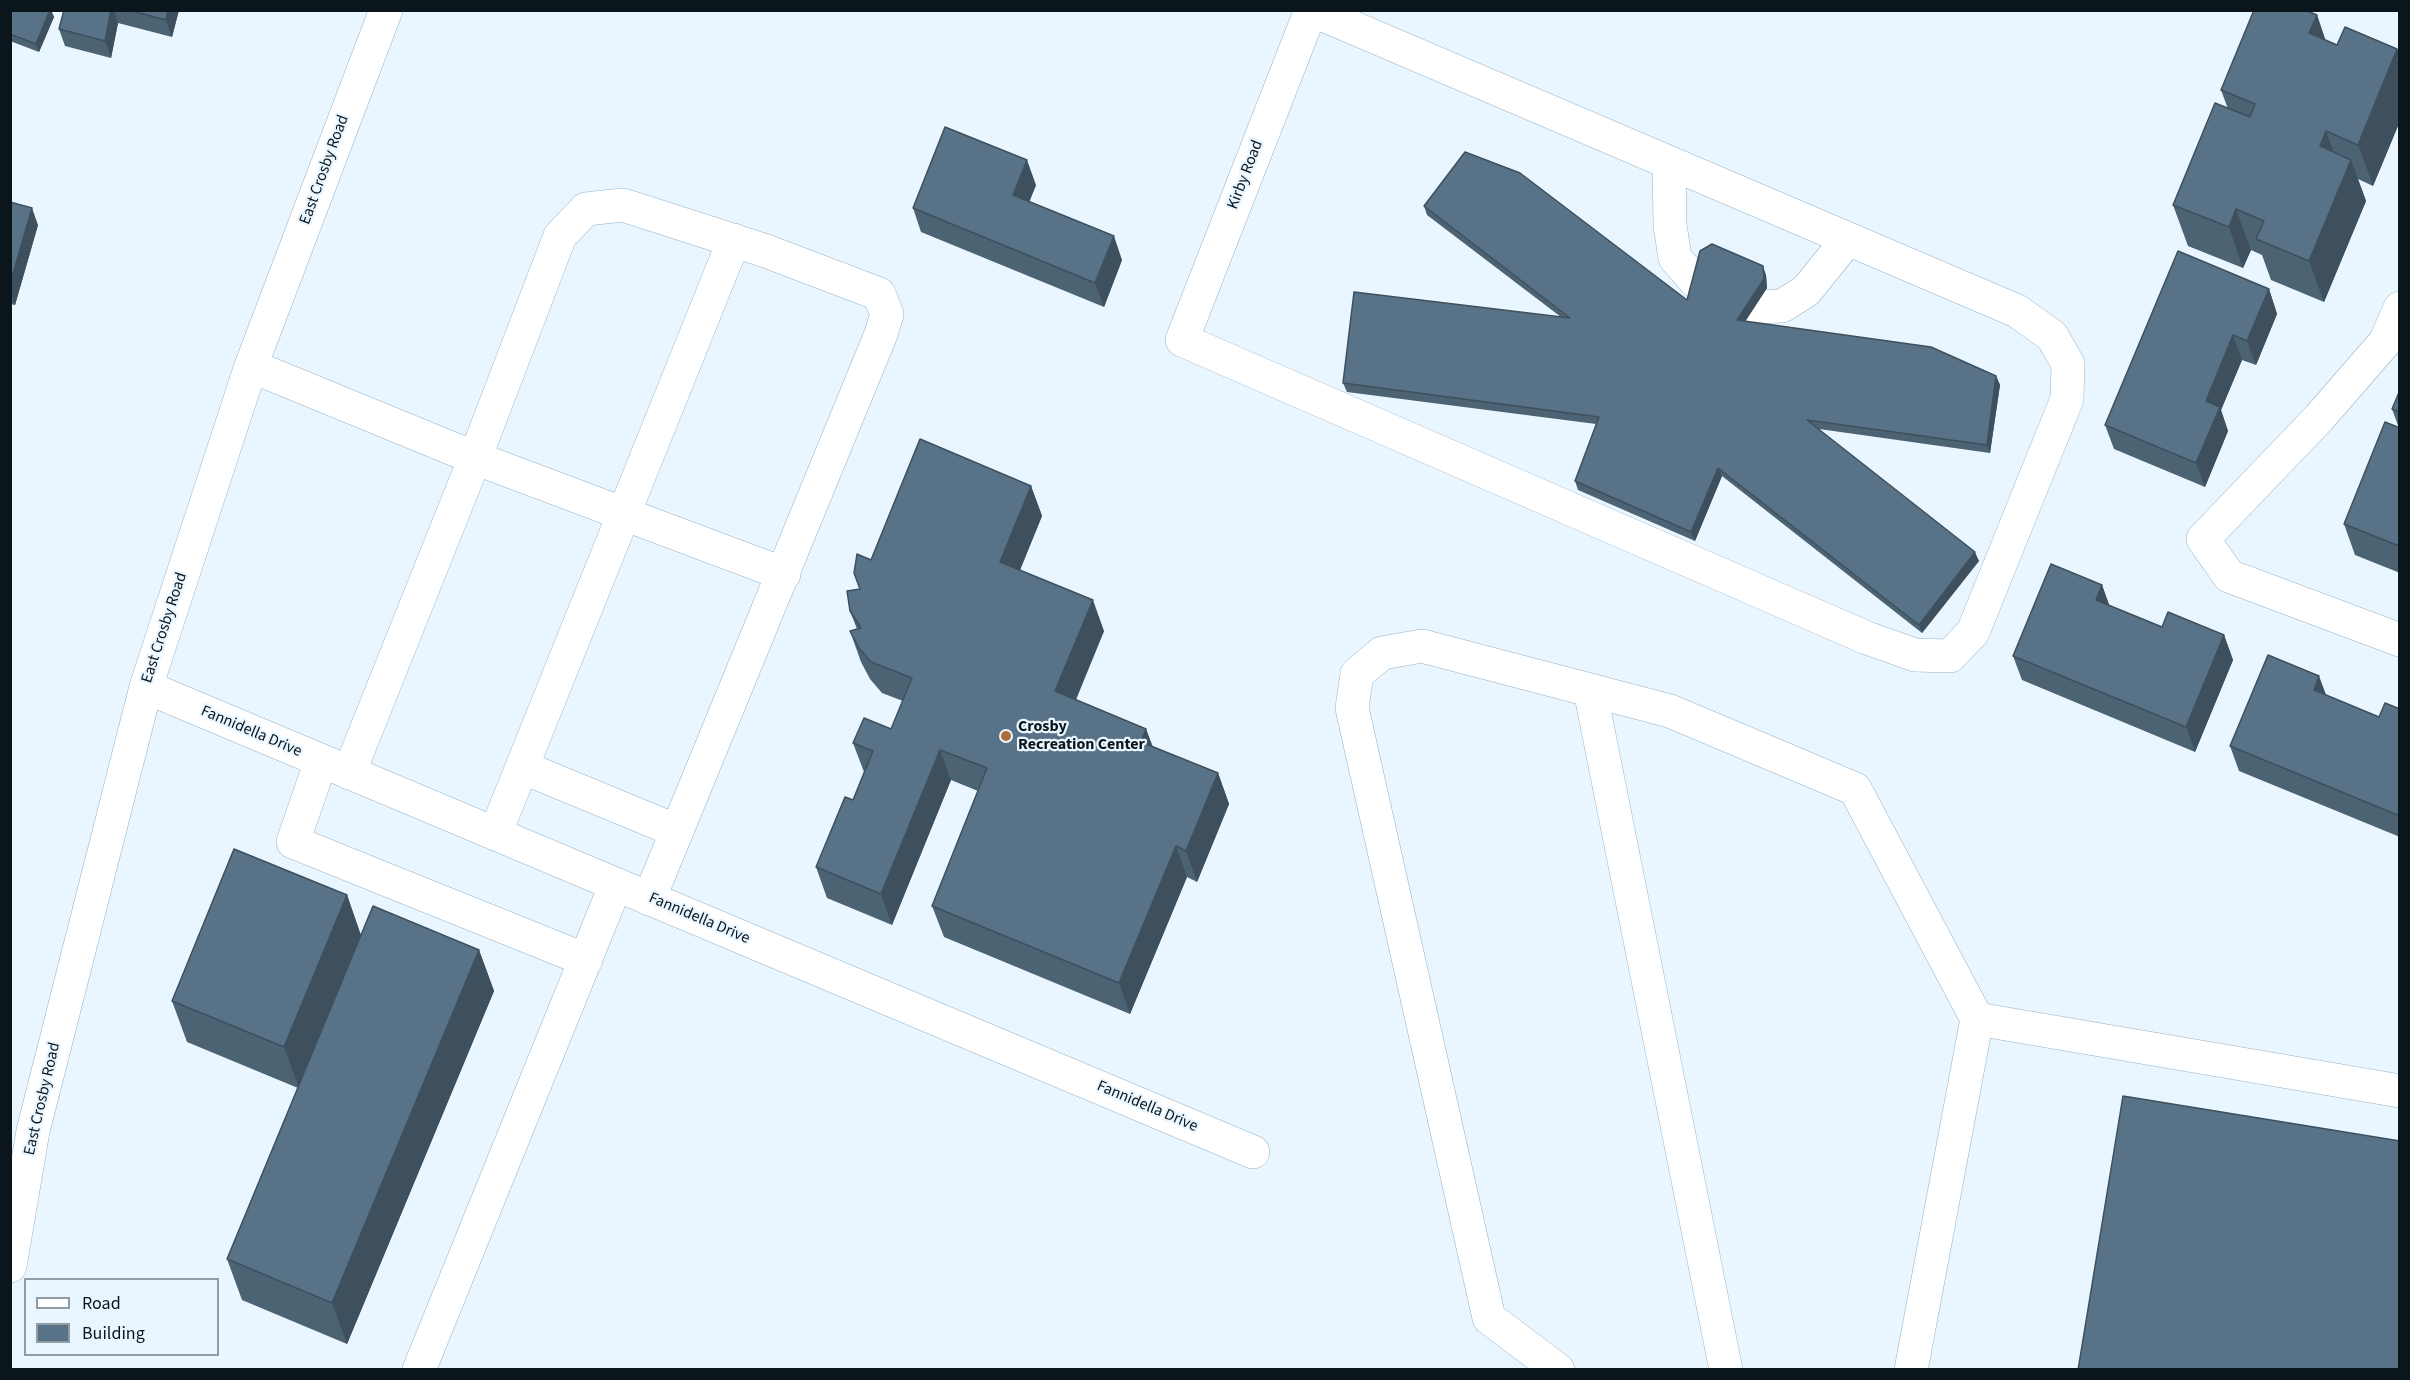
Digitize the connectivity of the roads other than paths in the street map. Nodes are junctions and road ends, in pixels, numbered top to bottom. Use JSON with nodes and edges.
{"nodes":[{"id":1,"x":386,"y":10,"type":"edge"},
{"id":2,"x":1311,"y":10,"type":"edge"},
{"id":3,"x":1669,"y":162,"type":"junction"},
{"id":4,"x":1848,"y":239,"type":"junction"},
{"id":5,"x":734,"y":240,"type":"junction"},
{"id":6,"x":1696,"y":283,"type":"edge"},
{"id":7,"x":1754,"y":307,"type":"edge"},
{"id":8,"x":2400,"y":308,"type":"edge"},
{"id":9,"x":251,"y":366,"type":"junction"},
{"id":10,"x":475,"y":458,"type":"junction"},
{"id":11,"x":624,"y":513,"type":"junction"},
{"id":12,"x":784,"y":574,"type":"junction"},
{"id":13,"x":2400,"y":640,"type":"edge"},
{"id":14,"x":146,"y":687,"type":"junction"},
{"id":15,"x":1590,"y":690,"type":"junction"},
{"id":16,"x":335,"y":767,"type":"junction"},
{"id":17,"x":522,"y":767,"type":"junction"},
{"id":18,"x":677,"y":831,"type":"junction"},
{"id":19,"x":495,"y":834,"type":"junction"},
{"id":20,"x":616,"y":884,"type":"junction"},
{"id":21,"x":649,"y":898,"type":"junction"},
{"id":22,"x":586,"y":960,"type":"junction"},
{"id":23,"x":1977,"y":1019,"type":"junction"},
{"id":24,"x":2400,"y":1091,"type":"edge"},
{"id":25,"x":1253,"y":1152,"type":"dead end"},
{"id":26,"x":10,"y":1266,"type":"edge"},
{"id":27,"x":419,"y":1370,"type":"edge"},
{"id":28,"x":1558,"y":1370,"type":"edge"},
{"id":29,"x":1726,"y":1370,"type":"edge"},
{"id":30,"x":1911,"y":1370,"type":"edge"}],
"edges":[{"from":1,"to":9,"type":"street","name":"East Crosby Road"},
{"from":2,"to":3,"type":"street"},
{"from":2,"to":4,"type":"street","name":"Kirby Road"},
{"from":3,"to":4,"type":"street"},
{"from":3,"to":6,"type":"street"},
{"from":4,"to":7,"type":"street"},
{"from":5,"to":10,"type":"street"},
{"from":5,"to":11,"type":"street"},
{"from":5,"to":12,"type":"street"},
{"from":8,"to":13,"type":"street"},
{"from":9,"to":10,"type":"street"},
{"from":9,"to":14,"type":"street","name":"East Crosby Road"},
{"from":10,"to":11,"type":"street"},
{"from":10,"to":16,"type":"street"},
{"from":11,"to":12,"type":"street"},
{"from":11,"to":17,"type":"street"},
{"from":12,"to":18,"type":"street"},
{"from":14,"to":16,"type":"street","name":"Fannidella Drive"},
{"from":14,"to":26,"type":"street","name":"East Crosby Road"},
{"from":15,"to":23,"type":"street"},
{"from":15,"to":28,"type":"street"},
{"from":15,"to":29,"type":"street"},
{"from":16,"to":19,"type":"street","name":"Fannidella Drive"},
{"from":16,"to":22,"type":"street"},
{"from":17,"to":18,"type":"street"},
{"from":17,"to":19,"type":"street"},
{"from":18,"to":21,"type":"street"},
{"from":19,"to":20,"type":"street","name":"Fannidella Drive"},
{"from":20,"to":21,"type":"street","name":"Fannidella Drive"},
{"from":20,"to":22,"type":"street"},
{"from":21,"to":25,"type":"street","name":"Fannidella Drive"},
{"from":22,"to":27,"type":"street"},
{"from":23,"to":24,"type":"street"},
{"from":23,"to":30,"type":"street"}]}
